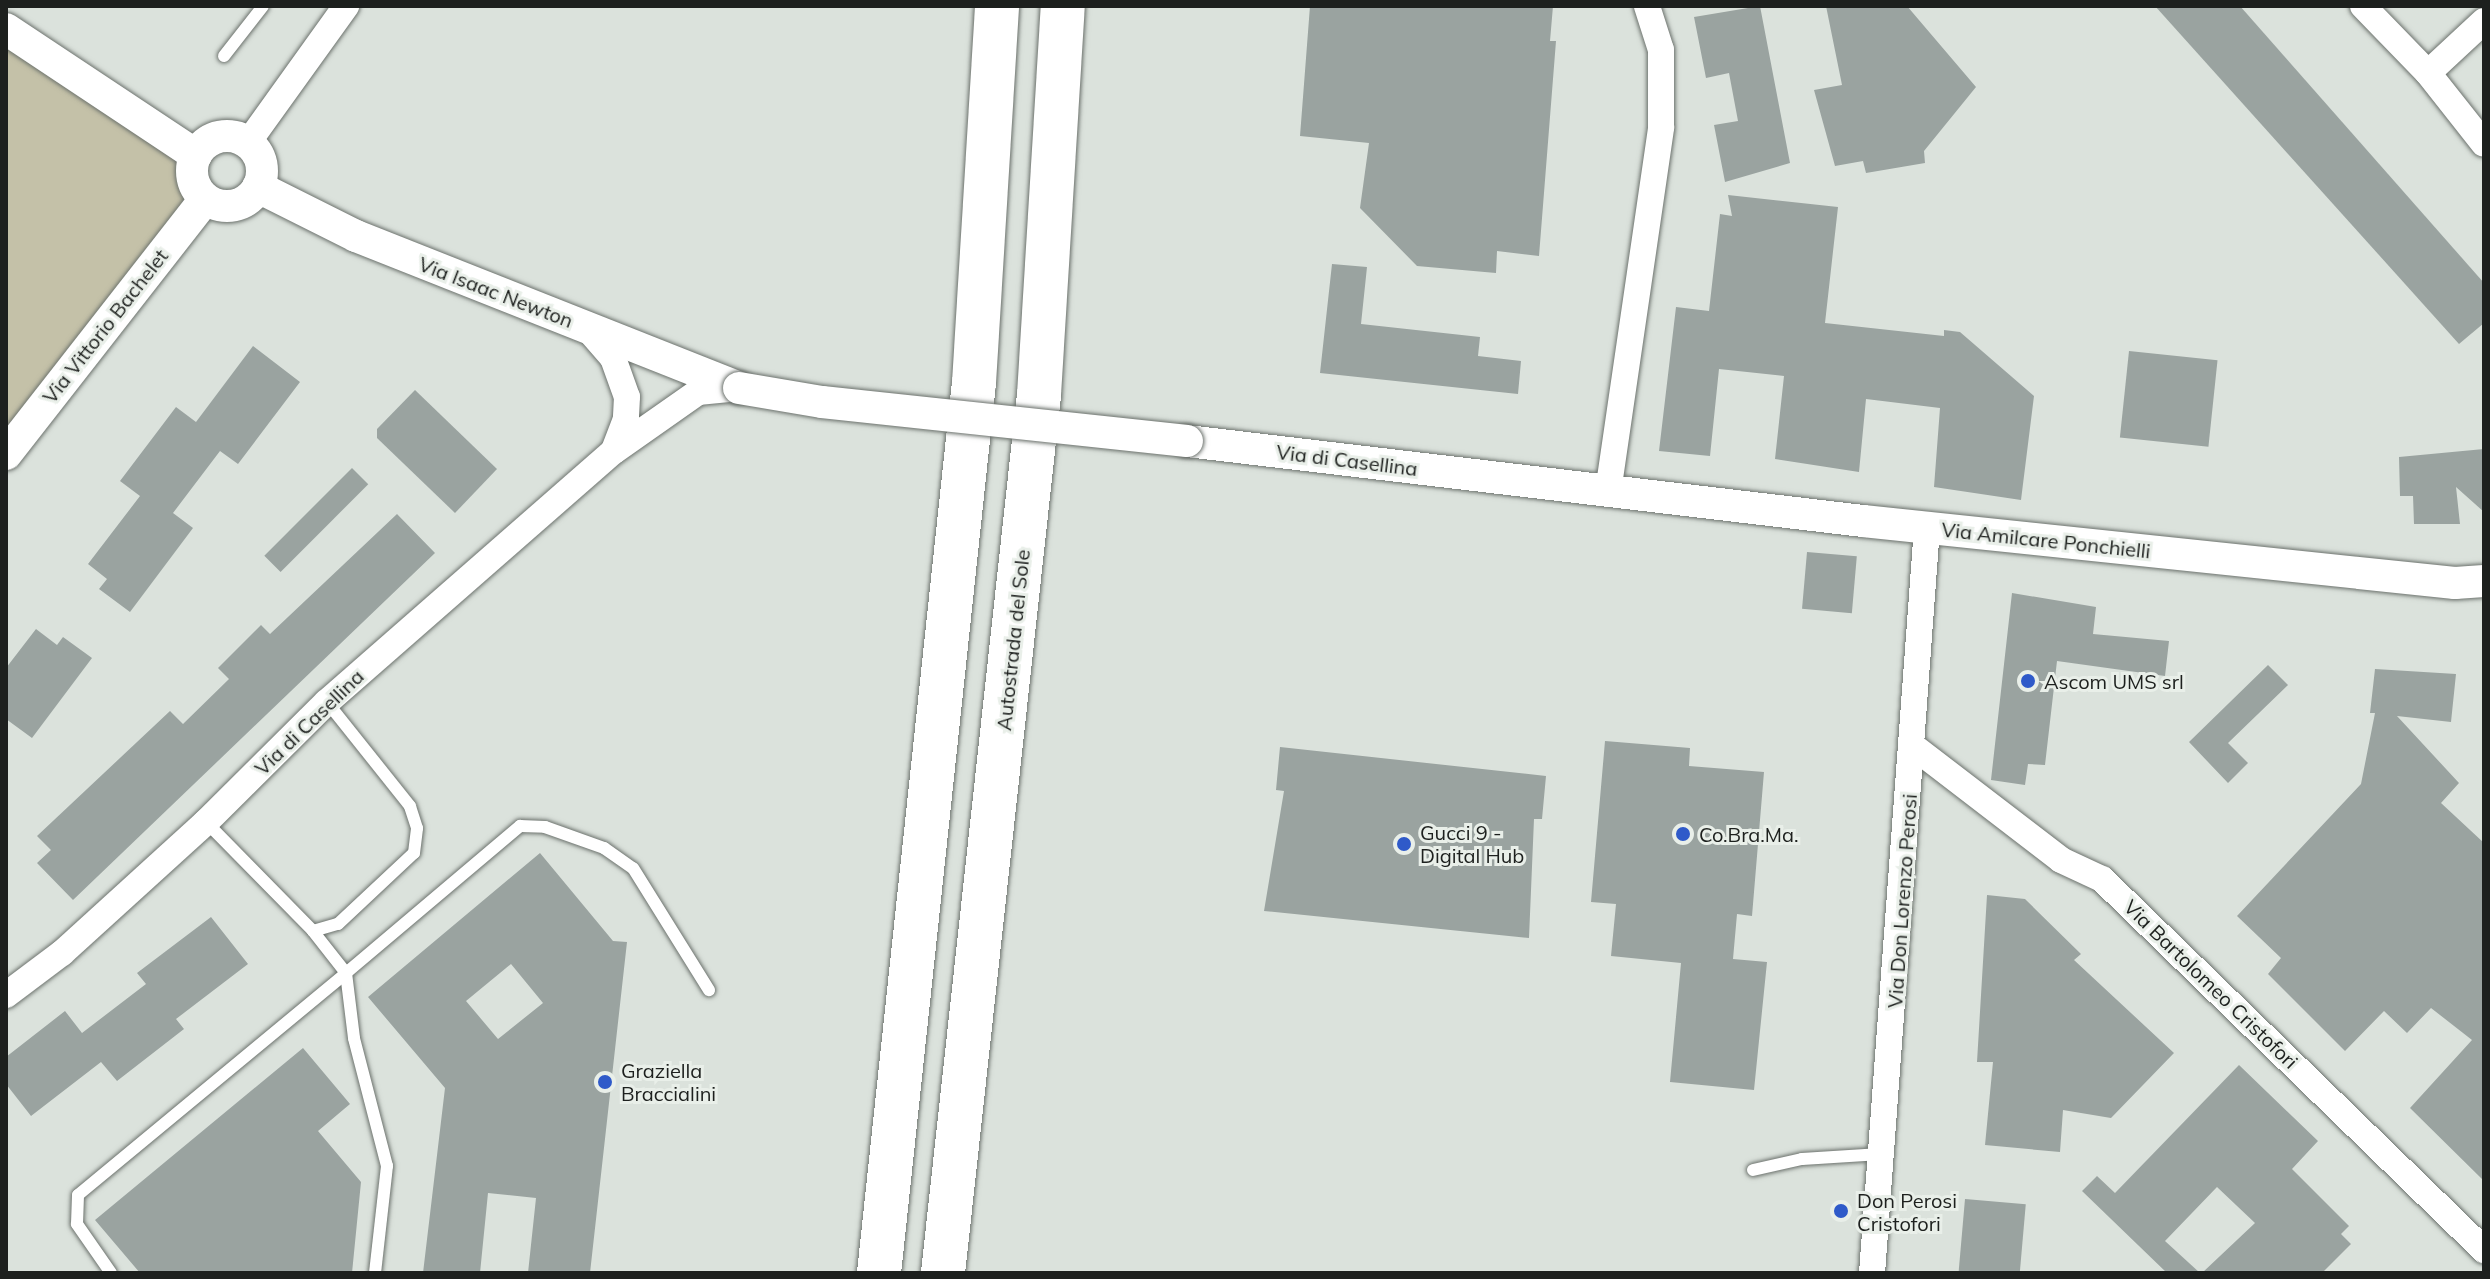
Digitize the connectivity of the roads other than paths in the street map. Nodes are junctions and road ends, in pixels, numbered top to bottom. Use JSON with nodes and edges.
{"nodes":[{"id":1,"x":263,"y":6,"type":"edge"},
{"id":2,"x":997,"y":6,"type":"edge"},
{"id":3,"x":1063,"y":6,"type":"edge"},
{"id":4,"x":1647,"y":6,"type":"edge"},
{"id":5,"x":2363,"y":6,"type":"edge"},
{"id":6,"x":339,"y":8,"type":"edge"},
{"id":7,"x":2484,"y":21,"type":"edge"},
{"id":8,"x":6,"y":29,"type":"edge"},
{"id":9,"x":224,"y":56,"type":"dead end"},
{"id":10,"x":2428,"y":73,"type":"junction"},
{"id":11,"x":247,"y":144,"type":"junction"},
{"id":12,"x":2484,"y":144,"type":"edge"},
{"id":13,"x":196,"y":155,"type":"junction"},
{"id":14,"x":258,"y":187,"type":"junction"},
{"id":15,"x":205,"y":199,"type":"junction"},
{"id":16,"x":586,"y":327,"type":"junction"},
{"id":17,"x":739,"y":388,"type":"junction"},
{"id":18,"x":614,"y":451,"type":"junction"},
{"id":19,"x":6,"y":454,"type":"edge"},
{"id":20,"x":1608,"y":492,"type":"junction"},
{"id":21,"x":1927,"y":528,"type":"junction"},
{"id":22,"x":2484,"y":581,"type":"edge"},
{"id":23,"x":327,"y":702,"type":"junction"},
{"id":24,"x":1914,"y":747,"type":"junction"},
{"id":25,"x":206,"y":822,"type":"junction"},
{"id":26,"x":313,"y":931,"type":"junction"},
{"id":27,"x":346,"y":973,"type":"junction"},
{"id":28,"x":709,"y":990,"type":"dead end"},
{"id":29,"x":6,"y":995,"type":"edge"},
{"id":30,"x":1882,"y":1154,"type":"junction"},
{"id":31,"x":1753,"y":1170,"type":"dead end"},
{"id":32,"x":2484,"y":1250,"type":"edge"},
{"id":33,"x":111,"y":1273,"type":"edge"},
{"id":34,"x":375,"y":1273,"type":"edge"},
{"id":35,"x":879,"y":1273,"type":"edge"},
{"id":36,"x":943,"y":1273,"type":"edge"},
{"id":37,"x":1872,"y":1273,"type":"edge"}],
"edges":[{"from":1,"to":9,"type":"lane"},
{"from":2,"to":35,"type":"highway"},
{"from":3,"to":36,"type":"highway","name":"Autostrada del Sole"},
{"from":4,"to":20,"type":"street"},
{"from":5,"to":10,"type":"street"},
{"from":6,"to":11,"type":"street"},
{"from":7,"to":10,"type":"street"},
{"from":8,"to":13,"type":"street"},
{"from":10,"to":12,"type":"street"},
{"from":11,"to":13,"type":"street"},
{"from":11,"to":14,"type":"street"},
{"from":13,"to":15,"type":"street"},
{"from":14,"to":15,"type":"street"},
{"from":14,"to":16,"type":"street","name":"Via Isaac Newton"},
{"from":15,"to":19,"type":"street","name":"Via Vittorio Bachelet"},
{"from":16,"to":17,"type":"street","name":"Via Isaac Newton"},
{"from":16,"to":18,"type":"street"},
{"from":17,"to":18,"type":"street","name":"Via di Casellina"},
{"from":17,"to":20,"type":"street","name":"Via di Casellina","bridge":true},
{"from":18,"to":23,"type":"street","name":"Via di Casellina"},
{"from":20,"to":21,"type":"street","name":"Via Amilcare Ponchielli"},
{"from":21,"to":22,"type":"street","name":"Via Amilcare Ponchielli"},
{"from":21,"to":24,"type":"street","name":"Via Don Lorenzo Perosi"},
{"from":23,"to":25,"type":"street","name":"Via di Casellina"},
{"from":23,"to":26,"type":"lane"},
{"from":24,"to":30,"type":"street","name":"Via Don Lorenzo Perosi"},
{"from":24,"to":32,"type":"street","name":"Via Bartolomeo Cristofori"},
{"from":25,"to":26,"type":"lane"},
{"from":25,"to":29,"type":"street","name":"Via di Casellina"},
{"from":26,"to":27,"type":"lane"},
{"from":27,"to":28,"type":"lane"},
{"from":27,"to":33,"type":"lane"},
{"from":27,"to":34,"type":"lane"},
{"from":30,"to":31,"type":"lane"},
{"from":30,"to":37,"type":"street","name":"Via Don Lorenzo Perosi"}]}
